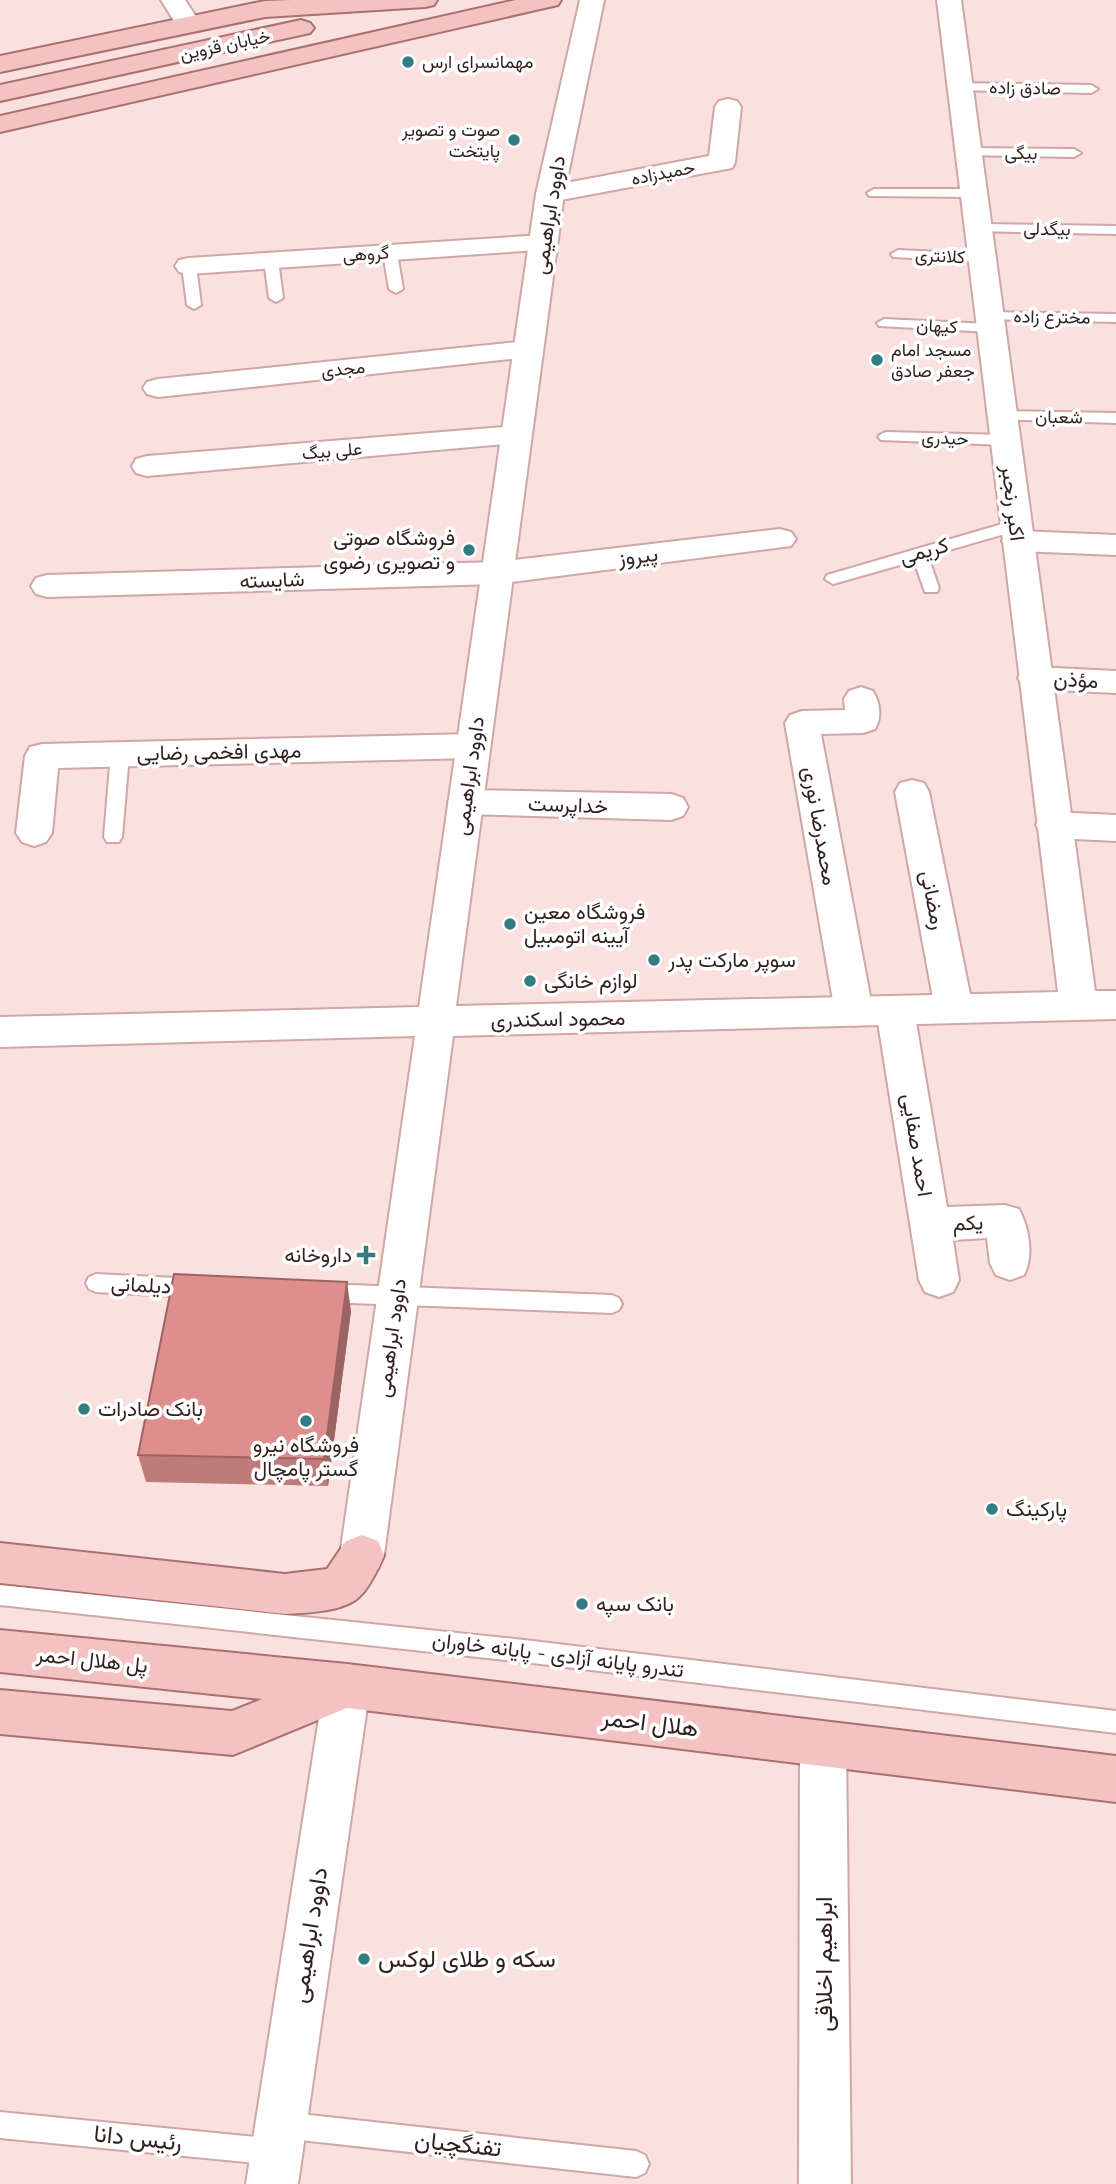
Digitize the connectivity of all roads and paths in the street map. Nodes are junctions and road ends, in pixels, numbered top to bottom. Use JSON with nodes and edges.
{"nodes":[{"id":1,"x":173,"y":0,"type":"edge"},
{"id":2,"x":425,"y":0,"type":"edge"},
{"id":3,"x":451,"y":0,"type":"edge"},
{"id":4,"x":550,"y":0,"type":"edge"},
{"id":5,"x":592,"y":0,"type":"edge"},
{"id":6,"x":949,"y":0,"type":"edge"},
{"id":7,"x":188,"y":23,"type":"junction"},
{"id":8,"x":1,"y":63,"type":"edge"},
{"id":9,"x":959,"y":88,"type":"junction"},
{"id":10,"x":1091,"y":89,"type":"dead end"},
{"id":11,"x":0,"y":93,"type":"edge"},
{"id":12,"x":728,"y":107,"type":"dead end"},
{"id":13,"x":0,"y":124,"type":"edge"},
{"id":14,"x":968,"y":152,"type":"junction"},
{"id":15,"x":1074,"y":153,"type":"dead end"},
{"id":16,"x":874,"y":193,"type":"dead end"},
{"id":17,"x":973,"y":193,"type":"junction"},
{"id":18,"x":550,"y":194,"type":"junction"},
{"id":19,"x":1116,"y":230,"type":"edge"},
{"id":20,"x":543,"y":243,"type":"junction"},
{"id":21,"x":979,"y":243,"type":"junction"},
{"id":22,"x":390,"y":253,"type":"junction"},
{"id":23,"x":898,"y":254,"type":"dead end"},
{"id":24,"x":271,"y":260,"type":"junction"},
{"id":25,"x":189,"y":266,"type":"joint"},
{"id":26,"x":396,"y":289,"type":"dead end"},
{"id":27,"x":275,"y":298,"type":"dead end"},
{"id":28,"x":194,"y":305,"type":"dead end"},
{"id":29,"x":1116,"y":318,"type":"edge"},
{"id":30,"x":989,"y":322,"type":"junction"},
{"id":31,"x":884,"y":323,"type":"dead end"},
{"id":32,"x":528,"y":350,"type":"junction"},
{"id":33,"x":158,"y":388,"type":"dead end"},
{"id":34,"x":1116,"y":418,"type":"edge"},
{"id":35,"x":1003,"y":428,"type":"junction"},
{"id":36,"x":516,"y":435,"type":"junction"},
{"id":37,"x":886,"y":437,"type":"dead end"},
{"id":38,"x":147,"y":466,"type":"dead end"},
{"id":39,"x":1017,"y":533,"type":"junction"},
{"id":40,"x":780,"y":539,"type":"dead end"},
{"id":41,"x":1116,"y":545,"type":"edge"},
{"id":42,"x":919,"y":553,"type":"junction"},
{"id":43,"x":497,"y":573,"type":"junction"},
{"id":44,"x":833,"y":579,"type":"dead end"},
{"id":45,"x":47,"y":586,"type":"dead end"},
{"id":46,"x":931,"y":588,"type":"dead end"},
{"id":47,"x":1035,"y":678,"type":"junction"},
{"id":48,"x":1116,"y":682,"type":"edge"},
{"id":49,"x":861,"y":699,"type":"dead end"},
{"id":50,"x":473,"y":747,"type":"junction"},
{"id":51,"x":120,"y":754,"type":"junction"},
{"id":52,"x":912,"y":792,"type":"dead end"},
{"id":53,"x":465,"y":802,"type":"junction"},
{"id":54,"x":671,"y":807,"type":"dead end"},
{"id":55,"x":1054,"y":825,"type":"junction"},
{"id":56,"x":1116,"y":828,"type":"edge"},
{"id":57,"x":34,"y":833,"type":"dead end"},
{"id":58,"x":113,"y":837,"type":"dead end"},
{"id":59,"x":1116,"y":1005,"type":"edge"},
{"id":60,"x":1078,"y":1006,"type":"junction"},
{"id":61,"x":954,"y":1009,"type":"junction"},
{"id":62,"x":895,"y":1010,"type":"junction"},
{"id":63,"x":854,"y":1012,"type":"junction"},
{"id":64,"x":434,"y":1022,"type":"junction"},
{"id":65,"x":0,"y":1032,"type":"edge"},
{"id":66,"x":930,"y":1224,"type":"junction"},
{"id":67,"x":1010,"y":1263,"type":"dead end"},
{"id":68,"x":939,"y":1280,"type":"dead end"},
{"id":69,"x":96,"y":1283,"type":"dead end"},
{"id":70,"x":219,"y":1289,"type":"edge"},
{"id":71,"x":301,"y":1292,"type":"edge"},
{"id":72,"x":397,"y":1296,"type":"junction"},
{"id":73,"x":612,"y":1304,"type":"dead end"},
{"id":74,"x":362,"y":1555,"type":"joint"},
{"id":75,"x":0,"y":1563,"type":"edge"},
{"id":76,"x":0,"y":1595,"type":"edge"},
{"id":77,"x":0,"y":1651,"type":"edge"},
{"id":78,"x":184,"y":1669,"type":"joint"},
{"id":79,"x":346,"y":1686,"type":"junction"},
{"id":80,"x":0,"y":1712,"type":"edge"},
{"id":81,"x":1116,"y":1722,"type":"edge"},
{"id":82,"x":823,"y":1744,"type":"junction"},
{"id":83,"x":1116,"y":1779,"type":"edge"},
{"id":84,"x":0,"y":2125,"type":"edge"},
{"id":85,"x":276,"y":2154,"type":"edge"},
{"id":86,"x":636,"y":2164,"type":"dead end"},
{"id":87,"x":832,"y":2184,"type":"edge"}],
"edges":[{"from":1,"to":7,"type":"street"},
{"from":2,"to":7,"type":"main road"},
{"from":3,"to":11,"type":"main road","name":"خیابان قزوین"},
{"from":4,"to":13,"type":"main road"},
{"from":5,"to":18,"type":"street","name":"داوود ابراهیمی"},
{"from":6,"to":9,"type":"street","name":"اکبر رنجبر"},
{"from":7,"to":8,"type":"main road"},
{"from":9,"to":10,"type":"lane","name":"صادق زاده"},
{"from":9,"to":14,"type":"street","name":"اکبر رنجبر"},
{"from":12,"to":18,"type":"street","name":"حمیدزاده"},
{"from":14,"to":15,"type":"lane","name":"بیگی"},
{"from":14,"to":17,"type":"street","name":"اکبر رنجبر"},
{"from":16,"to":17,"type":"lane"},
{"from":17,"to":21,"type":"street","name":"اکبر رنجبر"},
{"from":18,"to":20,"type":"street","name":"داوود ابراهیمی"},
{"from":19,"to":21,"type":"lane","name":"بیگدلی"},
{"from":20,"to":22,"type":"street","name":"گروهی"},
{"from":20,"to":32,"type":"street","name":"داوود ابراهیمی"},
{"from":21,"to":23,"type":"lane","name":"کلانتری"},
{"from":21,"to":30,"type":"street","name":"اکبر رنجبر"},
{"from":22,"to":24,"type":"street","name":"گروهی"},
{"from":22,"to":26,"type":"lane"},
{"from":24,"to":25,"type":"street","name":"گروهی"},
{"from":24,"to":27,"type":"lane"},
{"from":25,"to":28,"type":"lane"},
{"from":29,"to":30,"type":"lane","name":"مخترع زاده"},
{"from":30,"to":31,"type":"lane","name":"کیهان"},
{"from":30,"to":35,"type":"street","name":"اکبر رنجبر"},
{"from":32,"to":33,"type":"street","name":"مجدی"},
{"from":32,"to":36,"type":"street","name":"داوود ابراهیمی"},
{"from":34,"to":35,"type":"lane","name":"شعبان"},
{"from":35,"to":37,"type":"lane","name":"حیدری"},
{"from":35,"to":39,"type":"street","name":"اکبر رنجبر"},
{"from":36,"to":38,"type":"street","name":"علی بیگ"},
{"from":36,"to":43,"type":"street","name":"داوود ابراهیمی"},
{"from":39,"to":41,"type":"street"},
{"from":39,"to":42,"type":"lane","name":"کریمی"},
{"from":39,"to":47,"type":"street","name":"اکبر رنجبر"},
{"from":40,"to":43,"type":"street","name":"پیروز"},
{"from":42,"to":44,"type":"lane","name":"کریمی"},
{"from":42,"to":46,"type":"lane"},
{"from":43,"to":45,"type":"street","name":"شایسته"},
{"from":43,"to":50,"type":"street","name":"داوود ابراهیمی"},
{"from":47,"to":48,"type":"street","name":"مؤذن"},
{"from":47,"to":55,"type":"street","name":"اکبر رنجبر"},
{"from":49,"to":63,"type":"street","name":"محمدرضا نوری"},
{"from":50,"to":51,"type":"street","name":"مهدی افخمی رضایی"},
{"from":50,"to":53,"type":"street","name":"داوود ابراهیمی"},
{"from":51,"to":57,"type":"street","name":"مهدی افخمی رضایی"},
{"from":51,"to":58,"type":"lane"},
{"from":52,"to":61,"type":"street","name":"رمضانی"},
{"from":53,"to":54,"type":"street","name":"خداپرست"},
{"from":53,"to":64,"type":"street","name":"داوود ابراهیمی"},
{"from":55,"to":56,"type":"street"},
{"from":55,"to":60,"type":"street","name":"اکبر رنجبر"},
{"from":59,"to":60,"type":"street","name":"محمود اسکندری"},
{"from":60,"to":61,"type":"street","name":"محمود اسکندری"},
{"from":61,"to":62,"type":"street","name":"محمود اسکندری"},
{"from":62,"to":63,"type":"street","name":"محمود اسکندری"},
{"from":62,"to":66,"type":"street","name":"احمد صفایی"},
{"from":63,"to":64,"type":"street","name":"محمود اسکندری"},
{"from":64,"to":65,"type":"street","name":"محمود اسکندری"},
{"from":64,"to":72,"type":"street","name":"داوود ابراهیمی"},
{"from":66,"to":67,"type":"street","name":"یکم"},
{"from":66,"to":68,"type":"street","name":"احمد صفایی"},
{"from":69,"to":70,"type":"lane","name":"دیلمانی"},
{"from":71,"to":72,"type":"lane"},
{"from":72,"to":73,"type":"lane"},
{"from":72,"to":74,"type":"street","name":"داوود ابراهیمی"},
{"from":74,"to":75,"type":"main road"},
{"from":76,"to":81,"type":"lane","name":"تندرو پایانه آزادی - پایانه خاوران"},
{"from":77,"to":78,"type":"main road","name":"پل هلال احمر"},
{"from":78,"to":79,"type":"main road","name":"هلال احمر"},
{"from":79,"to":80,"type":"main road"},
{"from":79,"to":82,"type":"main road","name":"هلال احمر"},
{"from":79,"to":85,"type":"street","name":"داوود ابراهیمی"},
{"from":82,"to":83,"type":"main road","name":"هلال احمر"},
{"from":82,"to":87,"type":"street","name":"ابراهیم اخلاقی"},
{"from":84,"to":85,"type":"lane","name":"رئیس دانا"},
{"from":85,"to":86,"type":"lane","name":"تفنگچیان"}]}
